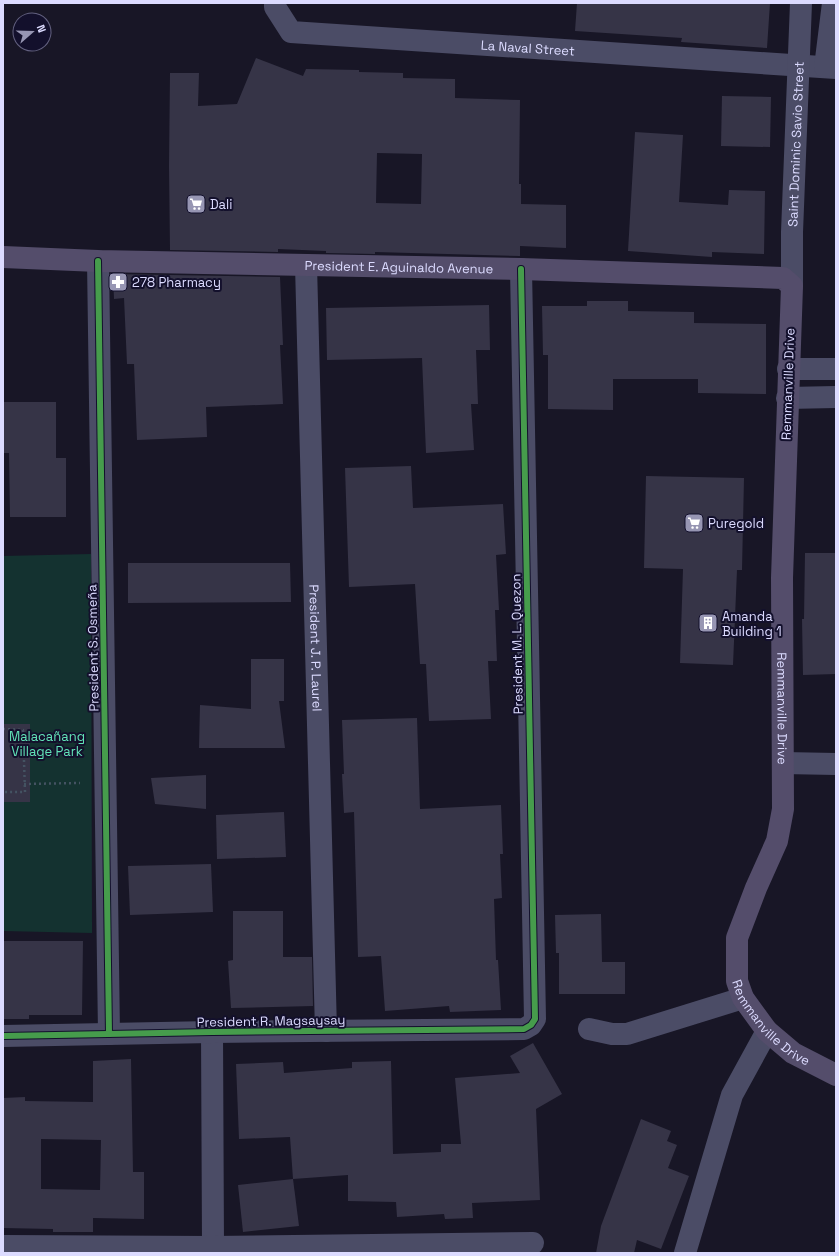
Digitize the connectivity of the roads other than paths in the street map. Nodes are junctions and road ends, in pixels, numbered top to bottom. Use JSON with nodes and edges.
{"nodes":[{"id":1,"x":275,"y":3,"type":"edge"},
{"id":2,"x":801,"y":3,"type":"edge"},
{"id":3,"x":833,"y":3,"type":"edge"},
{"id":4,"x":798,"y":65,"type":"junction"},
{"id":5,"x":831,"y":68,"type":"edge"},
{"id":6,"x":3,"y":257,"type":"edge"},
{"id":7,"x":98,"y":261,"type":"junction"},
{"id":8,"x":306,"y":265,"type":"junction"},
{"id":9,"x":521,"y":269,"type":"junction"},
{"id":10,"x":792,"y":286,"type":"junction"},
{"id":11,"x":788,"y":369,"type":"junction"},
{"id":12,"x":836,"y":370,"type":"edge"},
{"id":13,"x":836,"y":397,"type":"edge"},
{"id":14,"x":787,"y":398,"type":"junction"},
{"id":15,"x":783,"y":762,"type":"junction"},
{"id":16,"x":836,"y":764,"type":"edge"},
{"id":17,"x":743,"y":998,"type":"junction"},
{"id":18,"x":534,"y":1019,"type":"joint"},
{"id":19,"x":589,"y":1029,"type":"dead end"},
{"id":20,"x":326,"y":1031,"type":"junction"},
{"id":21,"x":767,"y":1031,"type":"junction"},
{"id":22,"x":212,"y":1032,"type":"junction"},
{"id":23,"x":109,"y":1034,"type":"junction"},
{"id":24,"x":3,"y":1036,"type":"edge"},
{"id":25,"x":836,"y":1074,"type":"edge"},
{"id":26,"x":533,"y":1243,"type":"dead end"},
{"id":27,"x":3,"y":1246,"type":"edge"},
{"id":28,"x":213,"y":1247,"type":"junction"},
{"id":29,"x":26,"y":1249,"type":"edge"},
{"id":30,"x":685,"y":1253,"type":"edge"}],
"edges":[{"from":1,"to":4,"type":"street","name":"La Naval Street"},
{"from":2,"to":4,"type":"street","name":"Saint Dominic Savio Street"},
{"from":3,"to":5,"type":"street"},
{"from":4,"to":5,"type":"street"},
{"from":4,"to":10,"type":"street","name":"Saint Dominic Savio Street"},
{"from":6,"to":7,"type":"main road","name":"President E. Aguinaldo Avenue"},
{"from":7,"to":8,"type":"main road","name":"President E. Aguinaldo Avenue"},
{"from":7,"to":23,"type":"street","name":"President S. Osmeña"},
{"from":8,"to":9,"type":"main road","name":"President E. Aguinaldo Avenue"},
{"from":8,"to":20,"type":"street","name":"President J. P. Laurel"},
{"from":9,"to":10,"type":"main road","name":"President E. Aguinaldo Avenue"},
{"from":9,"to":18,"type":"street","name":"President M. L. Quezon"},
{"from":10,"to":11,"type":"main road","name":"Remmanville Drive"},
{"from":11,"to":12,"type":"street"},
{"from":11,"to":14,"type":"main road","name":"Remmanville Drive"},
{"from":13,"to":14,"type":"street"},
{"from":14,"to":15,"type":"main road","name":"Remmanville Drive"},
{"from":15,"to":16,"type":"street"},
{"from":15,"to":17,"type":"main road","name":"Remmanville Drive"},
{"from":17,"to":19,"type":"street"},
{"from":17,"to":21,"type":"main road","name":"Remmanville Drive"},
{"from":18,"to":20,"type":"street","name":"President R. Magsaysay"},
{"from":20,"to":22,"type":"street","name":"President R. Magsaysay"},
{"from":21,"to":25,"type":"main road","name":"Remmanville Drive"},
{"from":21,"to":30,"type":"street"},
{"from":22,"to":23,"type":"street","name":"President R. Magsaysay"},
{"from":22,"to":28,"type":"street"},
{"from":23,"to":24,"type":"street","name":"President R. Magsaysay"},
{"from":26,"to":28,"type":"street"},
{"from":27,"to":29,"type":"street"},
{"from":28,"to":29,"type":"street"}]}
